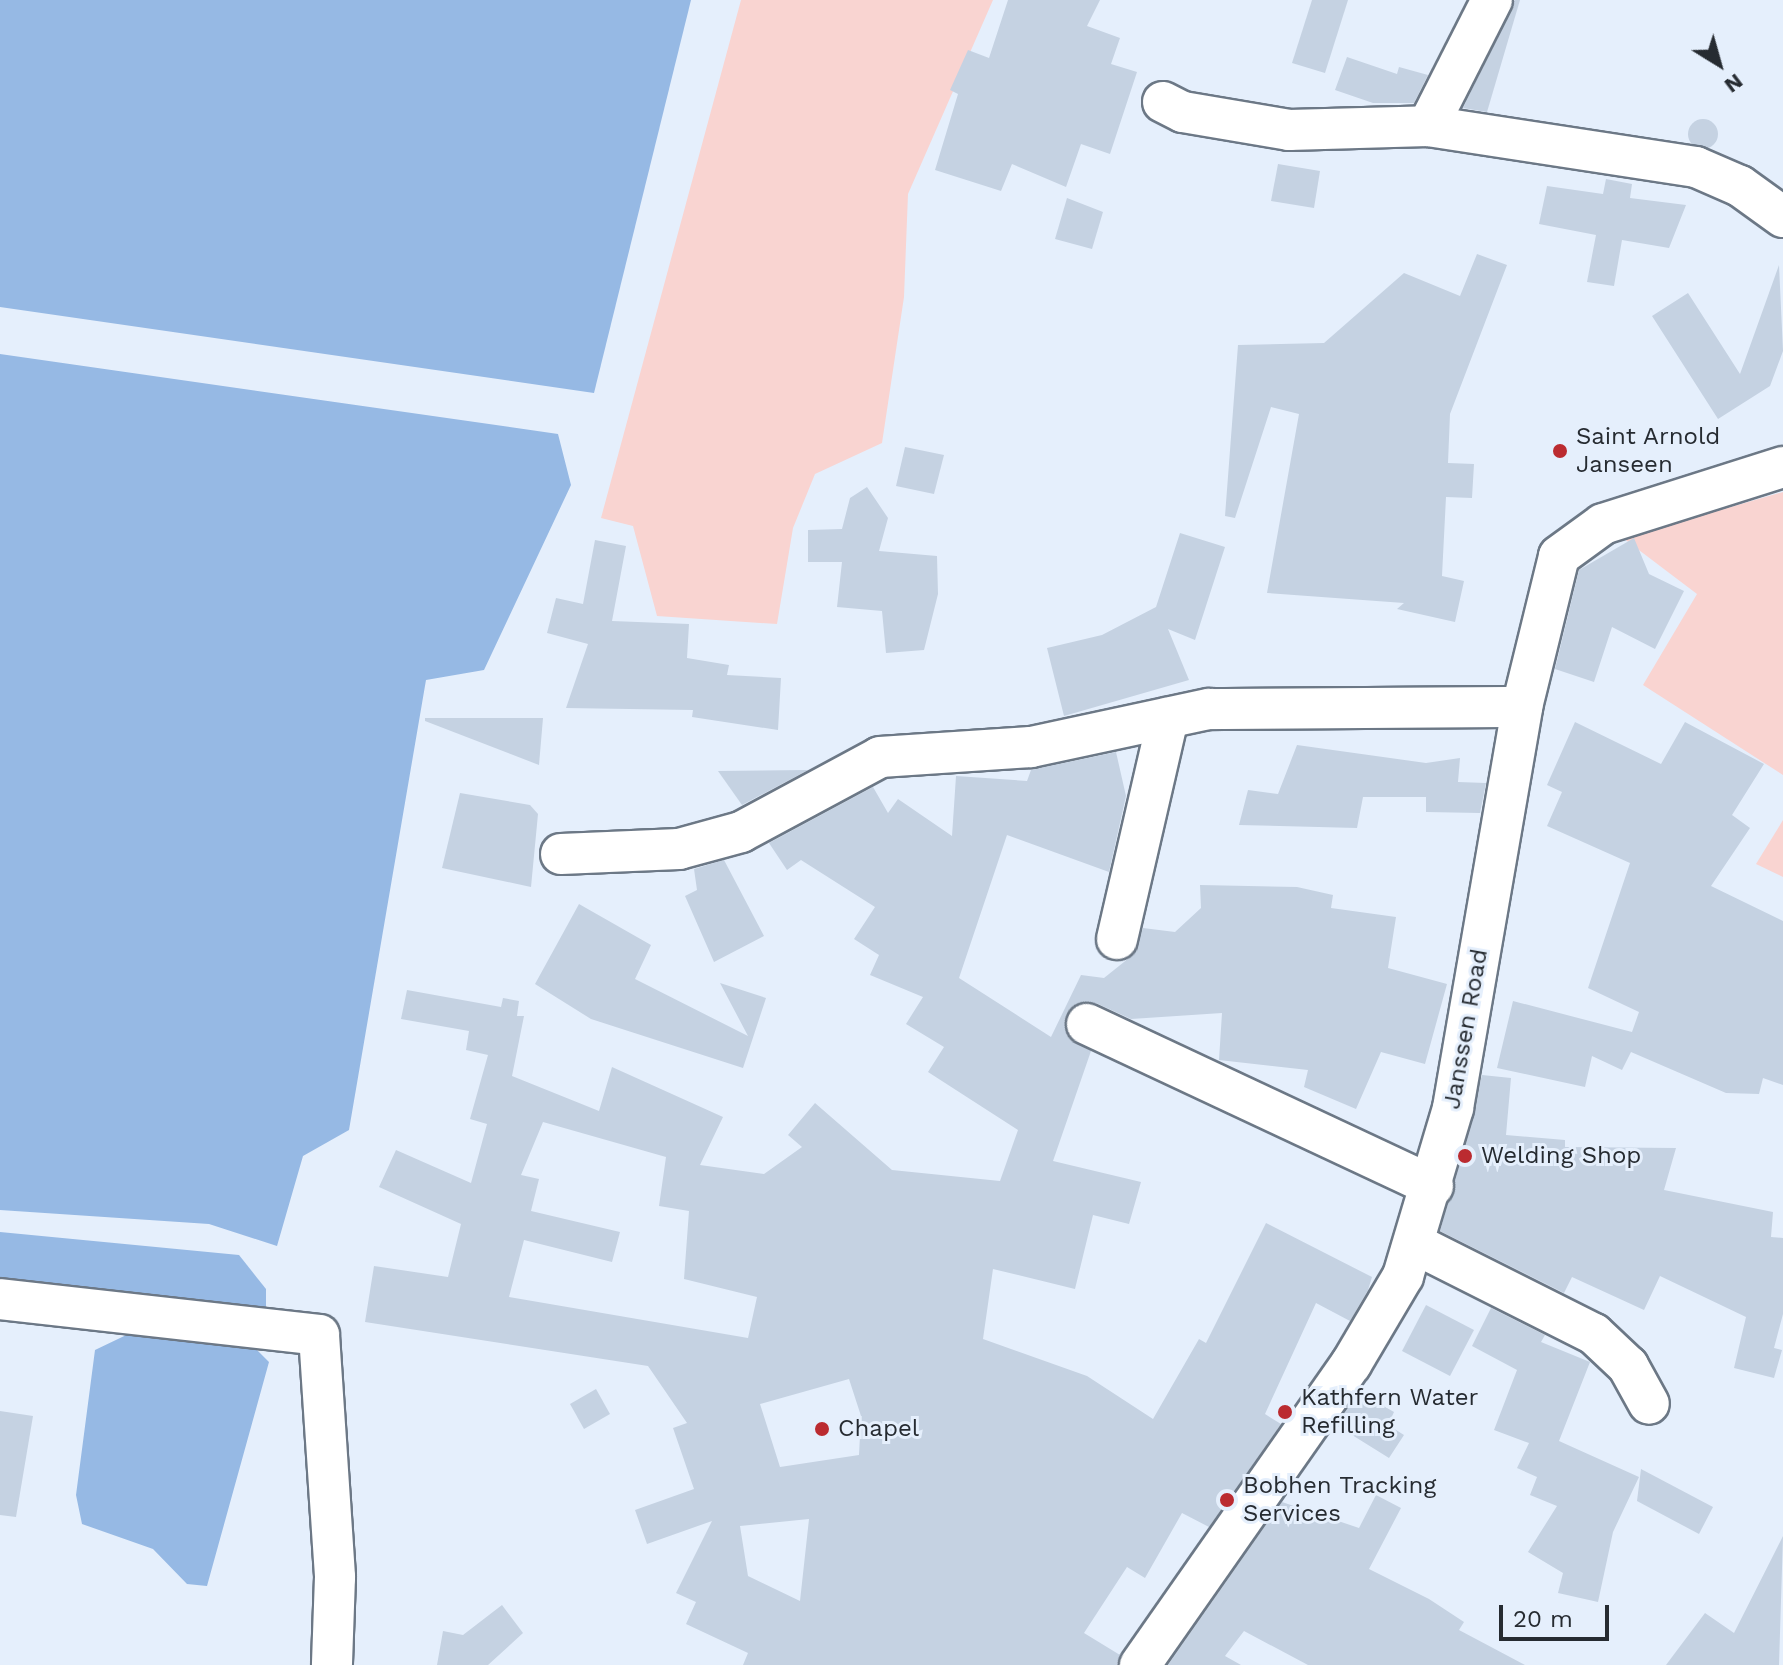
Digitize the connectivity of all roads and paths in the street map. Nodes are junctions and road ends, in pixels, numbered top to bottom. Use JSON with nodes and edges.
{"nodes":[{"id":1,"x":1492,"y":0,"type":"edge"},
{"id":2,"x":1163,"y":102,"type":"dead end"},
{"id":3,"x":1428,"y":126,"type":"junction"},
{"id":4,"x":1783,"y":217,"type":"edge"},
{"id":5,"x":1783,"y":467,"type":"edge"},
{"id":6,"x":1522,"y":707,"type":"junction"},
{"id":7,"x":1168,"y":718,"type":"junction"},
{"id":8,"x":561,"y":854,"type":"dead end"},
{"id":9,"x":1117,"y":939,"type":"dead end"},
{"id":10,"x":1087,"y":1024,"type":"dead end"},
{"id":11,"x":1433,"y":1186,"type":"junction"},
{"id":12,"x":1415,"y":1244,"type":"junction"},
{"id":13,"x":0,"y":1299,"type":"edge"},
{"id":14,"x":1649,"y":1404,"type":"dead end"},
{"id":15,"x":332,"y":1665,"type":"edge"},
{"id":16,"x":1140,"y":1665,"type":"edge"}],
"edges":[{"from":1,"to":3,"type":"street"},
{"from":2,"to":3,"type":"street"},
{"from":3,"to":4,"type":"street"},
{"from":5,"to":6,"type":"street","name":"Janssen Road"},
{"from":6,"to":7,"type":"street"},
{"from":6,"to":11,"type":"street","name":"Janssen Road"},
{"from":7,"to":8,"type":"street"},
{"from":7,"to":9,"type":"street"},
{"from":10,"to":11,"type":"street"},
{"from":11,"to":12,"type":"street","name":"Janssen Road"},
{"from":12,"to":14,"type":"street"},
{"from":12,"to":16,"type":"street","name":"Janssen Road"},
{"from":13,"to":15,"type":"street"}]}
